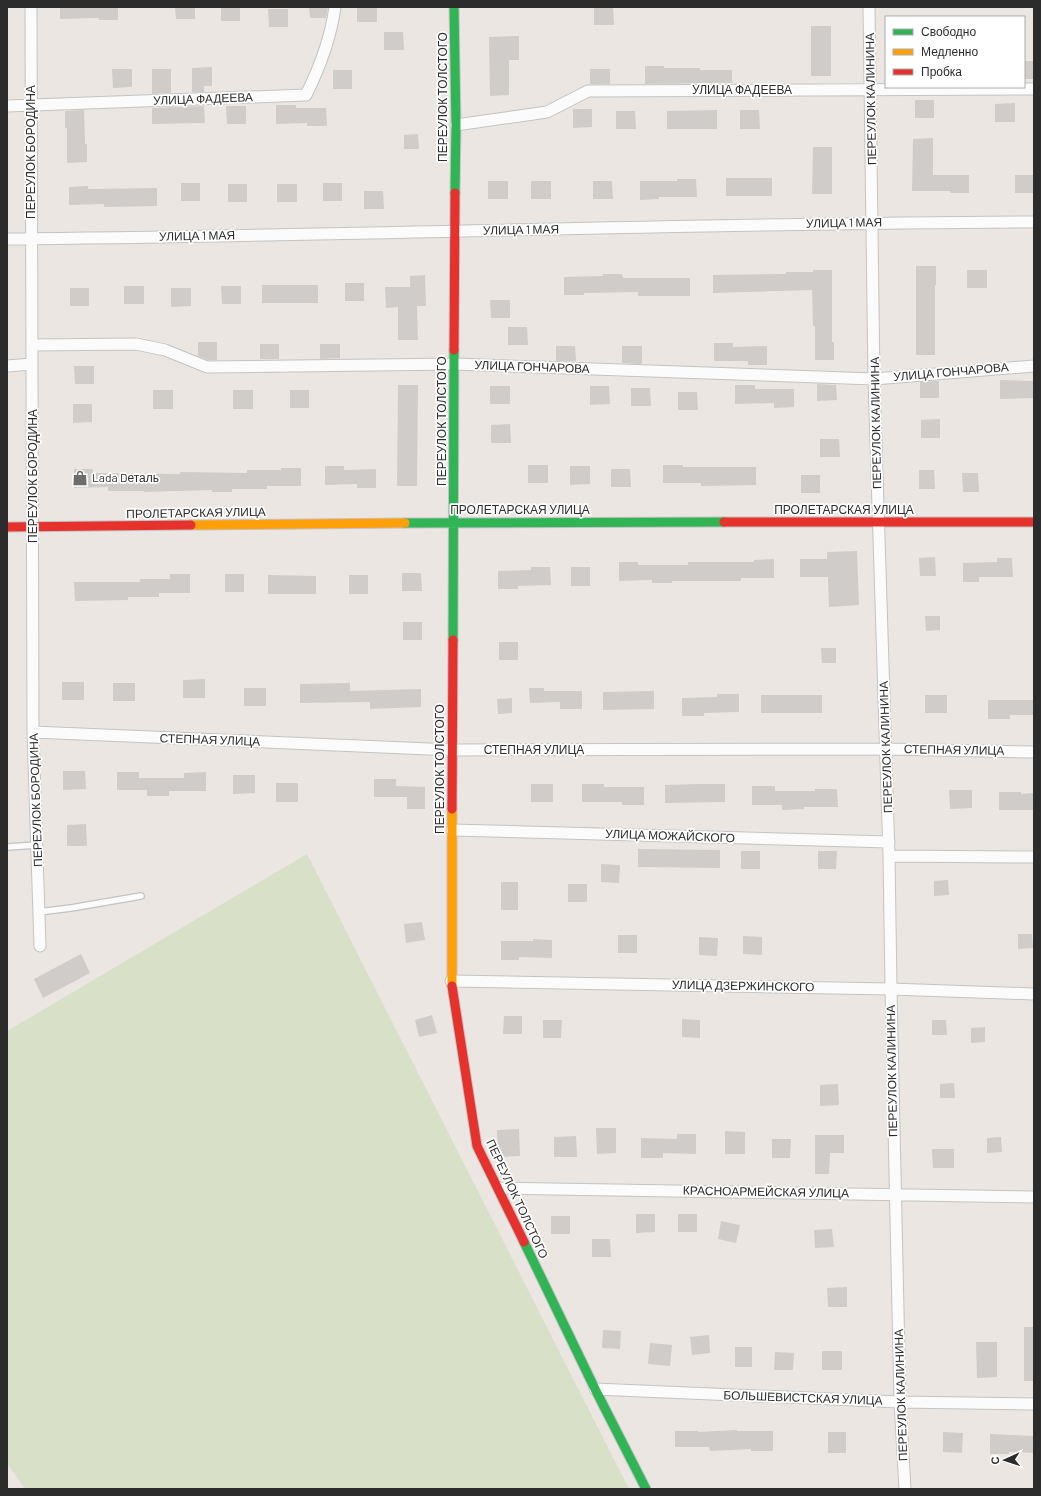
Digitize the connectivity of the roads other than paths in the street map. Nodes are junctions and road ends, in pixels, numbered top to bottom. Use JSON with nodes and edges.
{"nodes":[{"id":1,"x":30,"y":7,"type":"edge"},
{"id":2,"x":335,"y":7,"type":"edge"},
{"id":3,"x":454,"y":7,"type":"edge"},
{"id":4,"x":869,"y":7,"type":"edge"},
{"id":5,"x":1034,"y":89,"type":"edge"},
{"id":6,"x":870,"y":90,"type":"junction"},
{"id":7,"x":7,"y":106,"type":"edge"},
{"id":8,"x":31,"y":106,"type":"junction"},
{"id":9,"x":456,"y":125,"type":"junction"},
{"id":10,"x":873,"y":222,"type":"junction"},
{"id":11,"x":1034,"y":222,"type":"edge"},
{"id":12,"x":454,"y":232,"type":"junction"},
{"id":13,"x":32,"y":238,"type":"junction"},
{"id":14,"x":7,"y":239,"type":"edge"},
{"id":15,"x":32,"y":345,"type":"junction"},
{"id":16,"x":32,"y":364,"type":"junction"},
{"id":17,"x":455,"y":364,"type":"junction"},
{"id":18,"x":7,"y":366,"type":"edge"},
{"id":19,"x":1034,"y":366,"type":"edge"},
{"id":20,"x":874,"y":379,"type":"junction"},
{"id":21,"x":454,"y":522,"type":"junction"},
{"id":22,"x":878,"y":522,"type":"junction"},
{"id":23,"x":1034,"y":522,"type":"edge"},
{"id":24,"x":33,"y":526,"type":"junction"},
{"id":25,"x":7,"y":527,"type":"edge"},
{"id":26,"x":33,"y":732,"type":"junction"},
{"id":27,"x":886,"y":749,"type":"junction"},
{"id":28,"x":452,"y":750,"type":"junction"},
{"id":29,"x":1034,"y":752,"type":"edge"},
{"id":30,"x":452,"y":830,"type":"junction"},
{"id":31,"x":889,"y":842,"type":"junction"},
{"id":32,"x":37,"y":845,"type":"junction"},
{"id":33,"x":7,"y":847,"type":"edge"},
{"id":34,"x":889,"y":856,"type":"junction"},
{"id":35,"x":1034,"y":857,"type":"edge"},
{"id":36,"x":141,"y":896,"type":"dead end"},
{"id":37,"x":39,"y":912,"type":"junction"},
{"id":38,"x":40,"y":946,"type":"dead end"},
{"id":39,"x":451,"y":982,"type":"junction"},
{"id":40,"x":891,"y":989,"type":"junction"},
{"id":41,"x":1034,"y":994,"type":"edge"},
{"id":42,"x":499,"y":1188,"type":"junction"},
{"id":43,"x":894,"y":1194,"type":"junction"},
{"id":44,"x":1034,"y":1197,"type":"edge"},
{"id":45,"x":595,"y":1389,"type":"junction"},
{"id":46,"x":900,"y":1402,"type":"junction"},
{"id":47,"x":1034,"y":1404,"type":"edge"},
{"id":48,"x":905,"y":1488,"type":"edge"},
{"id":49,"x":646,"y":1489,"type":"edge"}],
"edges":[{"from":1,"to":8,"type":"street","name":"ПЕРЕУЛОК БОРОДИНА"},
{"from":2,"to":8,"type":"street","name":"УЛИЦА ФАДЕЕВА"},
{"from":3,"to":9,"type":"street","name":"ПЕРЕУЛОК ТОЛСТОГО"},
{"from":4,"to":6,"type":"street","name":"ПЕРЕУЛОК КАЛИНИНА"},
{"from":5,"to":6,"type":"street","name":"УЛИЦА ФАДЕЕВА"},
{"from":6,"to":9,"type":"street","name":"УЛИЦА ФАДЕЕВА"},
{"from":6,"to":10,"type":"street","name":"ПЕРЕУЛОК КАЛИНИНА"},
{"from":7,"to":8,"type":"street","name":"УЛИЦА ФАДЕЕВА"},
{"from":8,"to":13,"type":"street","name":"ПЕРЕУЛОК БОРОДИНА"},
{"from":9,"to":12,"type":"street","name":"ПЕРЕУЛОК ТОЛСТОГО"},
{"from":10,"to":11,"type":"street","name":"УЛИЦА 1 МАЯ"},
{"from":10,"to":12,"type":"street","name":"УЛИЦА 1 МАЯ"},
{"from":10,"to":20,"type":"street","name":"ПЕРЕУЛОК КАЛИНИНА"},
{"from":12,"to":13,"type":"street","name":"УЛИЦА 1 МАЯ"},
{"from":12,"to":17,"type":"street","name":"ПЕРЕУЛОК ТОЛСТОГО"},
{"from":13,"to":14,"type":"street","name":"УЛИЦА 1 МАЯ"},
{"from":13,"to":15,"type":"street","name":"ПЕРЕУЛОК БОРОДИНА"},
{"from":15,"to":16,"type":"street","name":"ПЕРЕУЛОК БОРОДИНА"},
{"from":15,"to":17,"type":"street","name":"УЛИЦА ГОНЧАРОВА"},
{"from":16,"to":18,"type":"street"},
{"from":16,"to":24,"type":"street","name":"ПЕРЕУЛОК БОРОДИНА"},
{"from":17,"to":20,"type":"street","name":"УЛИЦА ГОНЧАРОВА"},
{"from":17,"to":21,"type":"street","name":"ПЕРЕУЛОК ТОЛСТОГО"},
{"from":19,"to":20,"type":"street","name":"УЛИЦА ГОНЧАРОВА"},
{"from":20,"to":22,"type":"street","name":"ПЕРЕУЛОК КАЛИНИНА"},
{"from":21,"to":22,"type":"street","name":"ПРОЛЕТАРСКАЯ УЛИЦА"},
{"from":21,"to":24,"type":"street","name":"ПРОЛЕТАРСКАЯ УЛИЦА"},
{"from":21,"to":28,"type":"street","name":"ПЕРЕУЛОК ТОЛСТОГО"},
{"from":22,"to":23,"type":"street","name":"ПРОЛЕТАРСКАЯ УЛИЦА"},
{"from":22,"to":27,"type":"street","name":"ПЕРЕУЛОК КАЛИНИНА"},
{"from":24,"to":25,"type":"street","name":"ПРОЛЕТАРСКАЯ УЛИЦА"},
{"from":24,"to":26,"type":"street","name":"ПЕРЕУЛОК БОРОДИНА"},
{"from":26,"to":28,"type":"street","name":"СТЕПНАЯ УЛИЦА"},
{"from":26,"to":32,"type":"street","name":"ПЕРЕУЛОК БОРОДИНА"},
{"from":27,"to":28,"type":"street","name":"СТЕПНАЯ УЛИЦА"},
{"from":27,"to":29,"type":"street","name":"СТЕПНАЯ УЛИЦА"},
{"from":27,"to":31,"type":"street","name":"ПЕРЕУЛОК КАЛИНИНА"},
{"from":28,"to":30,"type":"street","name":"ПЕРЕУЛОК ТОЛСТОГО"},
{"from":30,"to":31,"type":"street","name":"УЛИЦА МОЖАЙСКОГО"},
{"from":30,"to":39,"type":"street","name":"ПЕРЕУЛОК ТОЛСТОГО"},
{"from":31,"to":34,"type":"street","name":"ПЕРЕУЛОК КАЛИНИНА"},
{"from":32,"to":33,"type":"lane"},
{"from":32,"to":37,"type":"street","name":"ПЕРЕУЛОК БОРОДИНА"},
{"from":34,"to":35,"type":"street"},
{"from":34,"to":40,"type":"street","name":"ПЕРЕУЛОК КАЛИНИНА"},
{"from":36,"to":37,"type":"lane"},
{"from":37,"to":38,"type":"street","name":"ПЕРЕУЛОК БОРОДИНА"},
{"from":39,"to":40,"type":"street","name":"УЛИЦА ДЗЕРЖИНСКОГО"},
{"from":39,"to":42,"type":"street","name":"ПЕРЕУЛОК ТОЛСТОГО"},
{"from":40,"to":41,"type":"street","name":"УЛИЦА ДЗЕРЖИНСКОГО"},
{"from":40,"to":43,"type":"street","name":"ПЕРЕУЛОК КАЛИНИНА"},
{"from":42,"to":43,"type":"street","name":"КРАСНОАРМЕЙСКАЯ УЛИЦА"},
{"from":42,"to":45,"type":"street","name":"ПЕРЕУЛОК ТОЛСТОГО"},
{"from":43,"to":44,"type":"street","name":"КРАСНОАРМЕЙСКАЯ УЛИЦА"},
{"from":43,"to":46,"type":"street","name":"ПЕРЕУЛОК КАЛИНИНА"},
{"from":45,"to":46,"type":"street","name":"БОЛЬШЕВИСТСКАЯ УЛИЦА"},
{"from":45,"to":49,"type":"street","name":"ПЕРЕУЛОК ТОЛСТОГО"},
{"from":46,"to":47,"type":"street","name":"БОЛЬШЕВИСТСКАЯ УЛИЦА"},
{"from":46,"to":48,"type":"street","name":"ПЕРЕУЛОК КАЛИНИНА"}]}
